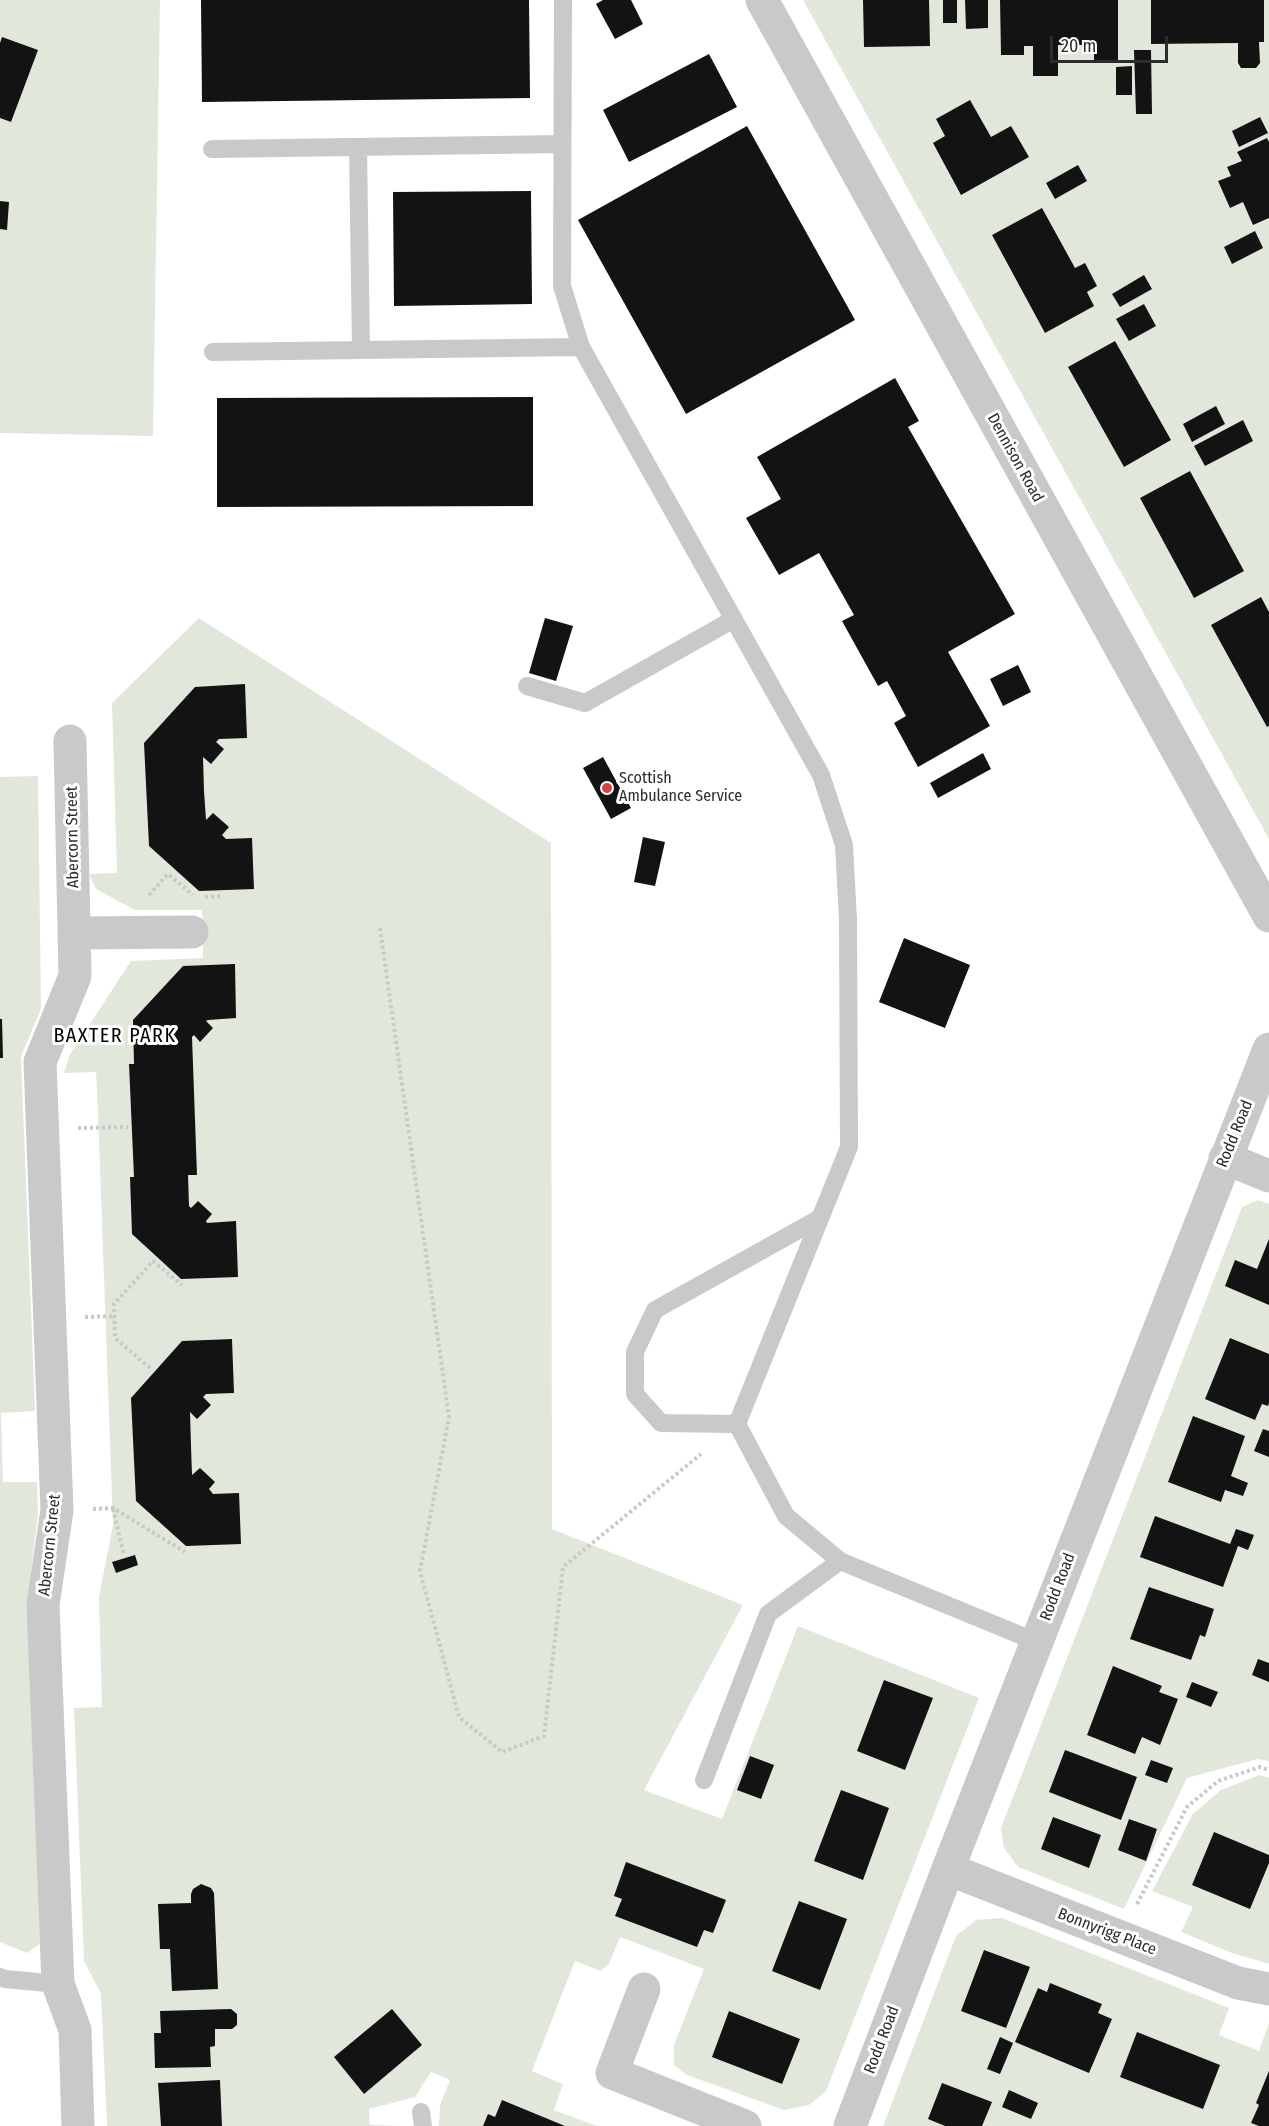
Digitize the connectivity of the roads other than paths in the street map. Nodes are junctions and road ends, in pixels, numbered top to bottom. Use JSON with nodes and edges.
{"nodes":[{"id":1,"x":563,"y":0,"type":"edge"},
{"id":2,"x":762,"y":0,"type":"edge"},
{"id":3,"x":562,"y":144,"type":"junction"},
{"id":4,"x":358,"y":147,"type":"junction"},
{"id":5,"x":212,"y":149,"type":"dead end"},
{"id":6,"x":581,"y":347,"type":"junction"},
{"id":7,"x":361,"y":350,"type":"junction"},
{"id":8,"x":213,"y":352,"type":"dead end"},
{"id":9,"x":734,"y":619,"type":"junction"},
{"id":10,"x":527,"y":686,"type":"dead end"},
{"id":11,"x":70,"y":741,"type":"dead end"},
{"id":12,"x":1269,"y":916,"type":"edge"},
{"id":13,"x":192,"y":932,"type":"dead end"},
{"id":14,"x":75,"y":933,"type":"junction"},
{"id":15,"x":1269,"y":1049,"type":"edge"},
{"id":16,"x":1225,"y":1158,"type":"junction"},
{"id":17,"x":1269,"y":1176,"type":"edge"},
{"id":18,"x":820,"y":1218,"type":"junction"},
{"id":19,"x":737,"y":1424,"type":"junction"},
{"id":20,"x":840,"y":1561,"type":"junction"},
{"id":21,"x":1036,"y":1642,"type":"junction"},
{"id":22,"x":704,"y":1780,"type":"dead end"},
{"id":23,"x":948,"y":1869,"type":"junction"},
{"id":24,"x":0,"y":1977,"type":"edge"},
{"id":25,"x":58,"y":1984,"type":"junction"},
{"id":26,"x":644,"y":1989,"type":"dead end"},
{"id":27,"x":1269,"y":1989,"type":"edge"},
{"id":28,"x":78,"y":2126,"type":"edge"},
{"id":29,"x":745,"y":2126,"type":"edge"},
{"id":30,"x":850,"y":2126,"type":"edge"}],
"edges":[{"from":1,"to":3,"type":"lane"},
{"from":2,"to":12,"type":"street","name":"Dennison Road"},
{"from":3,"to":4,"type":"lane"},
{"from":3,"to":6,"type":"lane"},
{"from":4,"to":5,"type":"lane"},
{"from":4,"to":7,"type":"lane"},
{"from":6,"to":7,"type":"lane"},
{"from":6,"to":9,"type":"lane"},
{"from":7,"to":8,"type":"lane"},
{"from":9,"to":10,"type":"lane"},
{"from":9,"to":18,"type":"lane"},
{"from":11,"to":14,"type":"street","name":"Abercorn Street"},
{"from":13,"to":14,"type":"street"},
{"from":14,"to":25,"type":"street","name":"Abercorn Street"},
{"from":15,"to":16,"type":"street","name":"Rodd Road"},
{"from":16,"to":17,"type":"street"},
{"from":16,"to":21,"type":"street","name":"Rodd Road"},
{"from":18,"to":19,"type":"lane"},
{"from":18,"to":19,"type":"lane"},
{"from":19,"to":20,"type":"lane"},
{"from":20,"to":21,"type":"lane"},
{"from":20,"to":22,"type":"lane"},
{"from":21,"to":23,"type":"street","name":"Rodd Road"},
{"from":23,"to":27,"type":"street","name":"Bonnyrigg Place"},
{"from":23,"to":30,"type":"street","name":"Rodd Road"},
{"from":24,"to":25,"type":"lane"},
{"from":25,"to":28,"type":"street","name":"Abercorn Street"},
{"from":26,"to":29,"type":"street"}]}
